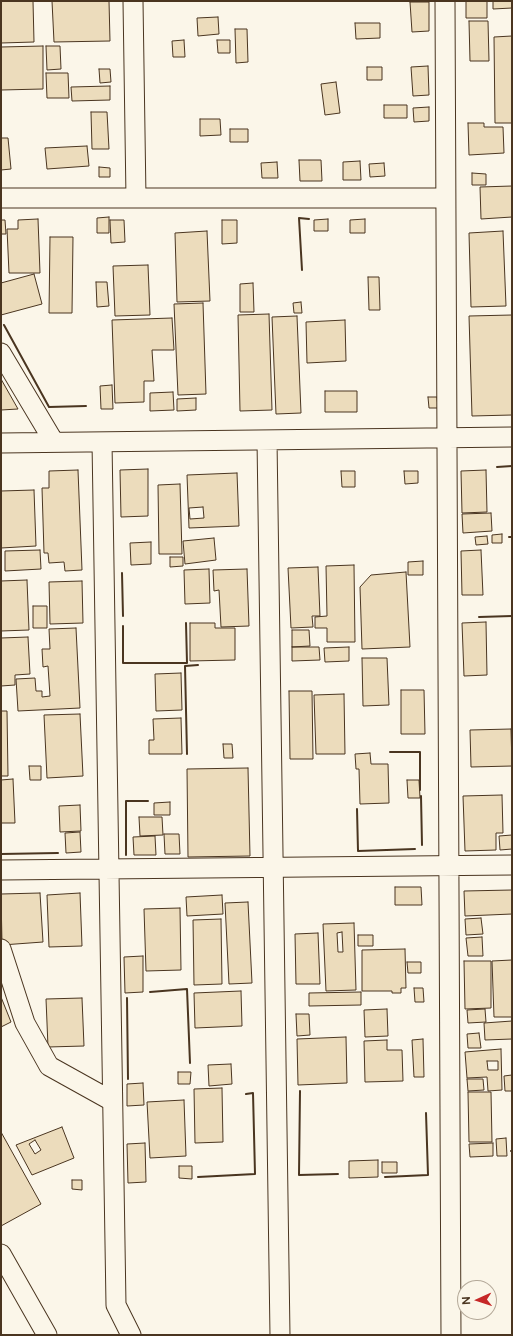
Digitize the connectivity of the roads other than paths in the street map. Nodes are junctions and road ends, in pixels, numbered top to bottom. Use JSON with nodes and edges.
{"nodes":[{"id":1,"x":133,"y":1,"type":"edge"},
{"id":2,"x":444,"y":1,"type":"edge"},
{"id":3,"x":1,"y":198,"type":"edge"},
{"id":4,"x":136,"y":198,"type":"junction"},
{"id":5,"x":445,"y":198,"type":"junction"},
{"id":6,"x":1,"y":353,"type":"edge"},
{"id":7,"x":512,"y":437,"type":"edge"},
{"id":8,"x":447,"y":438,"type":"junction"},
{"id":9,"x":267,"y":440,"type":"junction"},
{"id":10,"x":54,"y":442,"type":"junction"},
{"id":11,"x":102,"y":442,"type":"junction"},
{"id":12,"x":1,"y":443,"type":"edge"},
{"id":13,"x":449,"y":865,"type":"junction"},
{"id":14,"x":512,"y":865,"type":"edge"},
{"id":15,"x":274,"y":867,"type":"junction"},
{"id":16,"x":109,"y":869,"type":"junction"},
{"id":17,"x":1,"y":870,"type":"edge"},
{"id":18,"x":1,"y":949,"type":"edge"},
{"id":19,"x":112,"y":1101,"type":"junction"},
{"id":20,"x":1,"y":1254,"type":"edge"},
{"id":21,"x":47,"y":1335,"type":"edge"},
{"id":22,"x":131,"y":1335,"type":"edge"},
{"id":23,"x":280,"y":1335,"type":"edge"},
{"id":24,"x":451,"y":1335,"type":"edge"}],
"edges":[{"from":1,"to":4,"type":"street"},
{"from":2,"to":5,"type":"street"},
{"from":3,"to":4,"type":"street"},
{"from":4,"to":5,"type":"street"},
{"from":5,"to":8,"type":"street"},
{"from":6,"to":10,"type":"street"},
{"from":7,"to":8,"type":"street"},
{"from":8,"to":9,"type":"street"},
{"from":8,"to":13,"type":"street"},
{"from":9,"to":11,"type":"street"},
{"from":9,"to":15,"type":"street"},
{"from":10,"to":11,"type":"street"},
{"from":10,"to":12,"type":"street"},
{"from":11,"to":16,"type":"street"},
{"from":13,"to":14,"type":"street"},
{"from":13,"to":15,"type":"street"},
{"from":13,"to":24,"type":"street"},
{"from":15,"to":16,"type":"street"},
{"from":15,"to":23,"type":"street"},
{"from":16,"to":17,"type":"street"},
{"from":16,"to":19,"type":"street"},
{"from":18,"to":19,"type":"street"},
{"from":19,"to":22,"type":"street"},
{"from":20,"to":21,"type":"street"}]}
